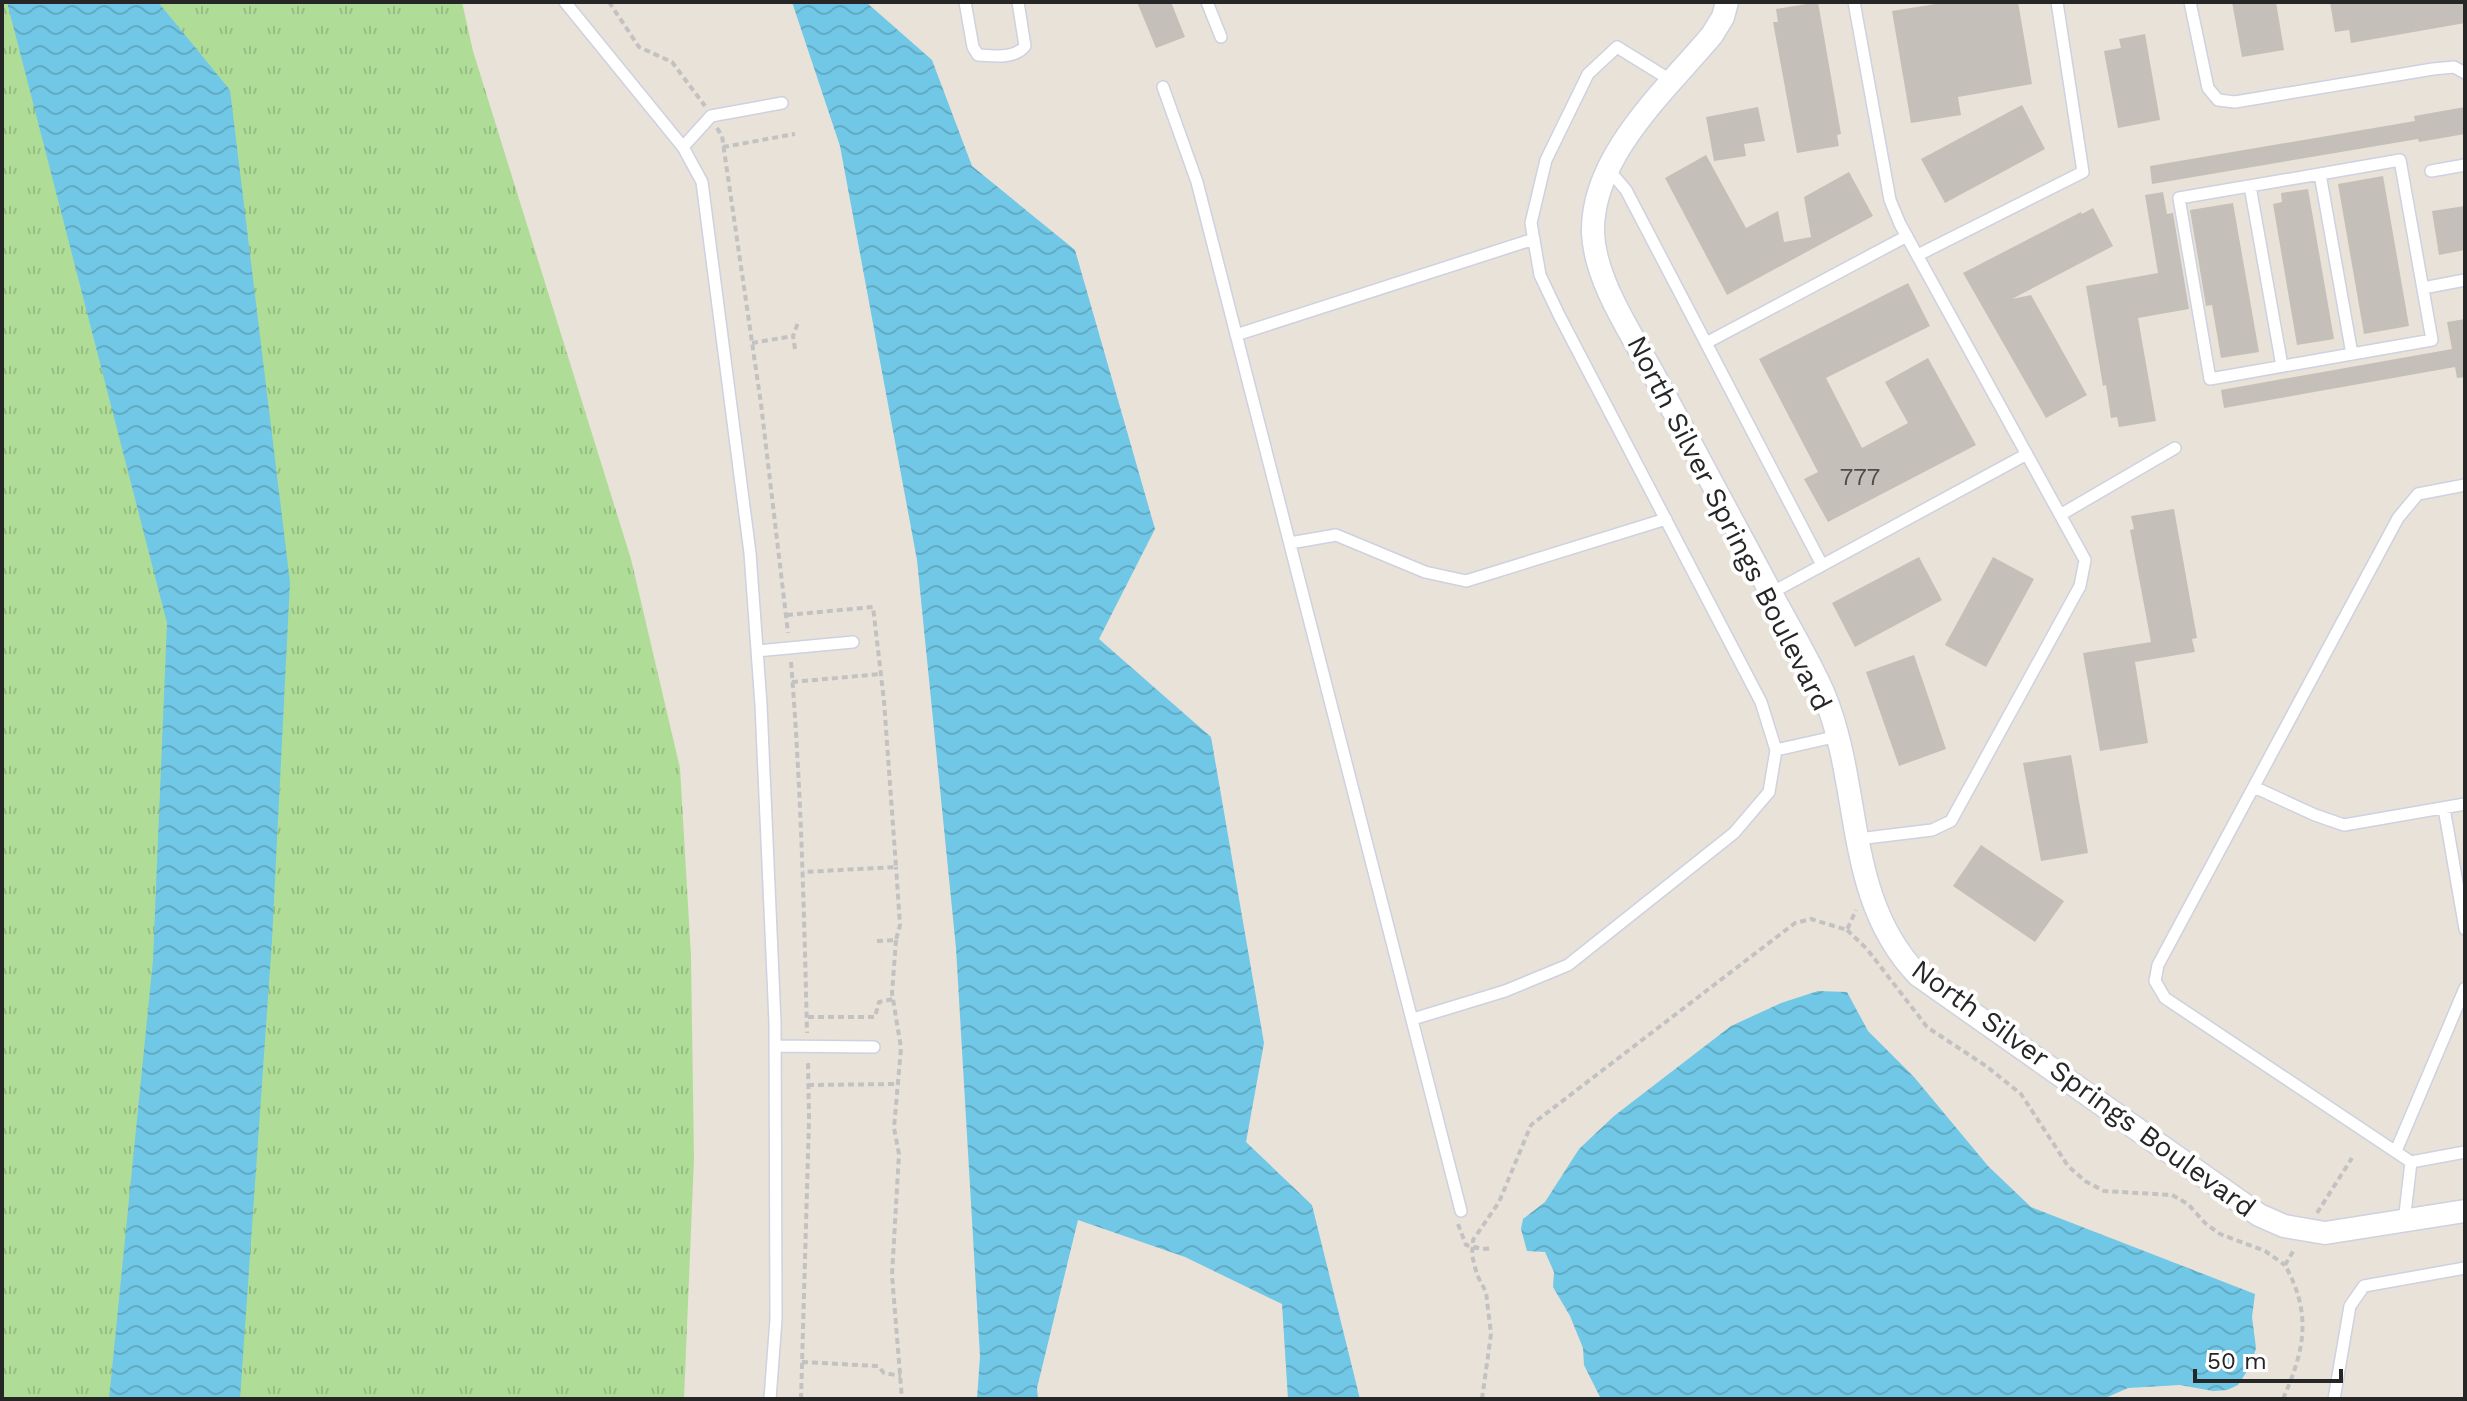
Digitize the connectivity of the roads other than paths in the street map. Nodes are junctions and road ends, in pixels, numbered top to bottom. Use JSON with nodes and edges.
{"nodes":[{"id":1,"x":565,"y":2,"type":"edge"},
{"id":2,"x":965,"y":2,"type":"edge"},
{"id":3,"x":1018,"y":2,"type":"edge"},
{"id":4,"x":1207,"y":2,"type":"edge"},
{"id":5,"x":1727,"y":2,"type":"edge"},
{"id":6,"x":1854,"y":2,"type":"edge"},
{"id":7,"x":2057,"y":2,"type":"edge"},
{"id":8,"x":2190,"y":2,"type":"edge"},
{"id":9,"x":1221,"y":37,"type":"dead end"},
{"id":10,"x":2465,"y":73,"type":"edge"},
{"id":11,"x":1673,"y":82,"type":"junction"},
{"id":12,"x":1163,"y":87,"type":"dead end"},
{"id":13,"x":782,"y":103,"type":"dead end"},
{"id":14,"x":683,"y":147,"type":"junction"},
{"id":15,"x":2465,"y":165,"type":"edge"},
{"id":16,"x":1608,"y":168,"type":"junction"},
{"id":17,"x":2431,"y":171,"type":"dead end"},
{"id":18,"x":2320,"y":174,"type":"junction"},
{"id":19,"x":2250,"y":186,"type":"junction"},
{"id":20,"x":1907,"y":236,"type":"junction"},
{"id":21,"x":1534,"y":239,"type":"junction"},
{"id":22,"x":1918,"y":255,"type":"junction"},
{"id":23,"x":2465,"y":280,"type":"edge"},
{"id":24,"x":2423,"y":288,"type":"junction"},
{"id":25,"x":1236,"y":335,"type":"junction"},
{"id":26,"x":1706,"y":343,"type":"junction"},
{"id":27,"x":2352,"y":354,"type":"junction"},
{"id":28,"x":2282,"y":366,"type":"junction"},
{"id":29,"x":2175,"y":448,"type":"dead end"},
{"id":30,"x":2027,"y":454,"type":"junction"},
{"id":31,"x":2465,"y":485,"type":"edge"},
{"id":32,"x":2060,"y":515,"type":"junction"},
{"id":33,"x":1666,"y":519,"type":"junction"},
{"id":34,"x":1290,"y":543,"type":"junction"},
{"id":35,"x":1822,"y":565,"type":"junction"},
{"id":36,"x":1771,"y":593,"type":"junction"},
{"id":37,"x":853,"y":642,"type":"dead end"},
{"id":38,"x":757,"y":651,"type":"junction"},
{"id":39,"x":1838,"y":736,"type":"junction"},
{"id":40,"x":1776,"y":750,"type":"junction"},
{"id":41,"x":2254,"y":787,"type":"junction"},
{"id":42,"x":2465,"y":804,"type":"edge"},
{"id":43,"x":2444,"y":808,"type":"junction"},
{"id":44,"x":1858,"y":839,"type":"junction"},
{"id":45,"x":2465,"y":929,"type":"edge"},
{"id":46,"x":2465,"y":988,"type":"edge"},
{"id":47,"x":1413,"y":1019,"type":"junction"},
{"id":48,"x":775,"y":1046,"type":"junction"},
{"id":49,"x":874,"y":1047,"type":"dead end"},
{"id":50,"x":2396,"y":1151,"type":"junction"},
{"id":51,"x":2465,"y":1152,"type":"edge"},
{"id":52,"x":2411,"y":1162,"type":"junction"},
{"id":53,"x":2465,"y":1211,"type":"edge"},
{"id":54,"x":1458,"y":1215,"type":"road end"},
{"id":55,"x":2404,"y":1222,"type":"junction"},
{"id":56,"x":2465,"y":1268,"type":"edge"},
{"id":57,"x":770,"y":1399,"type":"edge"},
{"id":58,"x":2334,"y":1399,"type":"edge"}],
"edges":[{"from":1,"to":14,"type":"lane"},
{"from":2,"to":3,"type":"lane"},
{"from":4,"to":9,"type":"lane"},
{"from":5,"to":11,"type":"street","name":"North Silver Springs Boulevard"},
{"from":6,"to":20,"type":"lane"},
{"from":7,"to":22,"type":"lane"},
{"from":8,"to":10,"type":"lane"},
{"from":11,"to":16,"type":"street","name":"North Silver Springs Boulevard"},
{"from":11,"to":21,"type":"lane"},
{"from":12,"to":25,"type":"lane"},
{"from":13,"to":14,"type":"lane"},
{"from":14,"to":38,"type":"lane"},
{"from":15,"to":17,"type":"lane"},
{"from":16,"to":26,"type":"lane"},
{"from":16,"to":36,"type":"street","name":"North Silver Springs Boulevard"},
{"from":18,"to":19,"type":"lane"},
{"from":18,"to":24,"type":"lane"},
{"from":18,"to":27,"type":"lane"},
{"from":19,"to":28,"type":"lane"},
{"from":19,"to":28,"type":"lane"},
{"from":20,"to":22,"type":"lane"},
{"from":20,"to":26,"type":"lane"},
{"from":21,"to":25,"type":"lane"},
{"from":21,"to":33,"type":"lane"},
{"from":22,"to":30,"type":"lane"},
{"from":23,"to":24,"type":"lane"},
{"from":24,"to":27,"type":"lane"},
{"from":25,"to":34,"type":"lane"},
{"from":26,"to":35,"type":"lane"},
{"from":27,"to":28,"type":"lane"},
{"from":29,"to":32,"type":"lane"},
{"from":30,"to":32,"type":"lane"},
{"from":30,"to":35,"type":"lane"},
{"from":31,"to":41,"type":"lane"},
{"from":32,"to":44,"type":"lane"},
{"from":33,"to":34,"type":"lane"},
{"from":33,"to":40,"type":"lane"},
{"from":34,"to":47,"type":"lane"},
{"from":35,"to":36,"type":"lane"},
{"from":36,"to":39,"type":"street","name":"North Silver Springs Boulevard"},
{"from":37,"to":38,"type":"lane"},
{"from":38,"to":48,"type":"lane"},
{"from":39,"to":40,"type":"lane"},
{"from":39,"to":44,"type":"street","name":"North Silver Springs Boulevard"},
{"from":40,"to":47,"type":"lane"},
{"from":41,"to":43,"type":"lane"},
{"from":41,"to":50,"type":"lane"},
{"from":42,"to":43,"type":"lane"},
{"from":43,"to":45,"type":"lane"},
{"from":44,"to":55,"type":"street","name":"North Silver Springs Boulevard"},
{"from":46,"to":50,"type":"lane"},
{"from":47,"to":54,"type":"lane"},
{"from":48,"to":49,"type":"lane"},
{"from":48,"to":57,"type":"lane"},
{"from":50,"to":52,"type":"lane"},
{"from":51,"to":52,"type":"lane"},
{"from":52,"to":55,"type":"lane"},
{"from":53,"to":55,"type":"street","name":"North Silver Springs Boulevard"},
{"from":56,"to":58,"type":"lane"}]}
